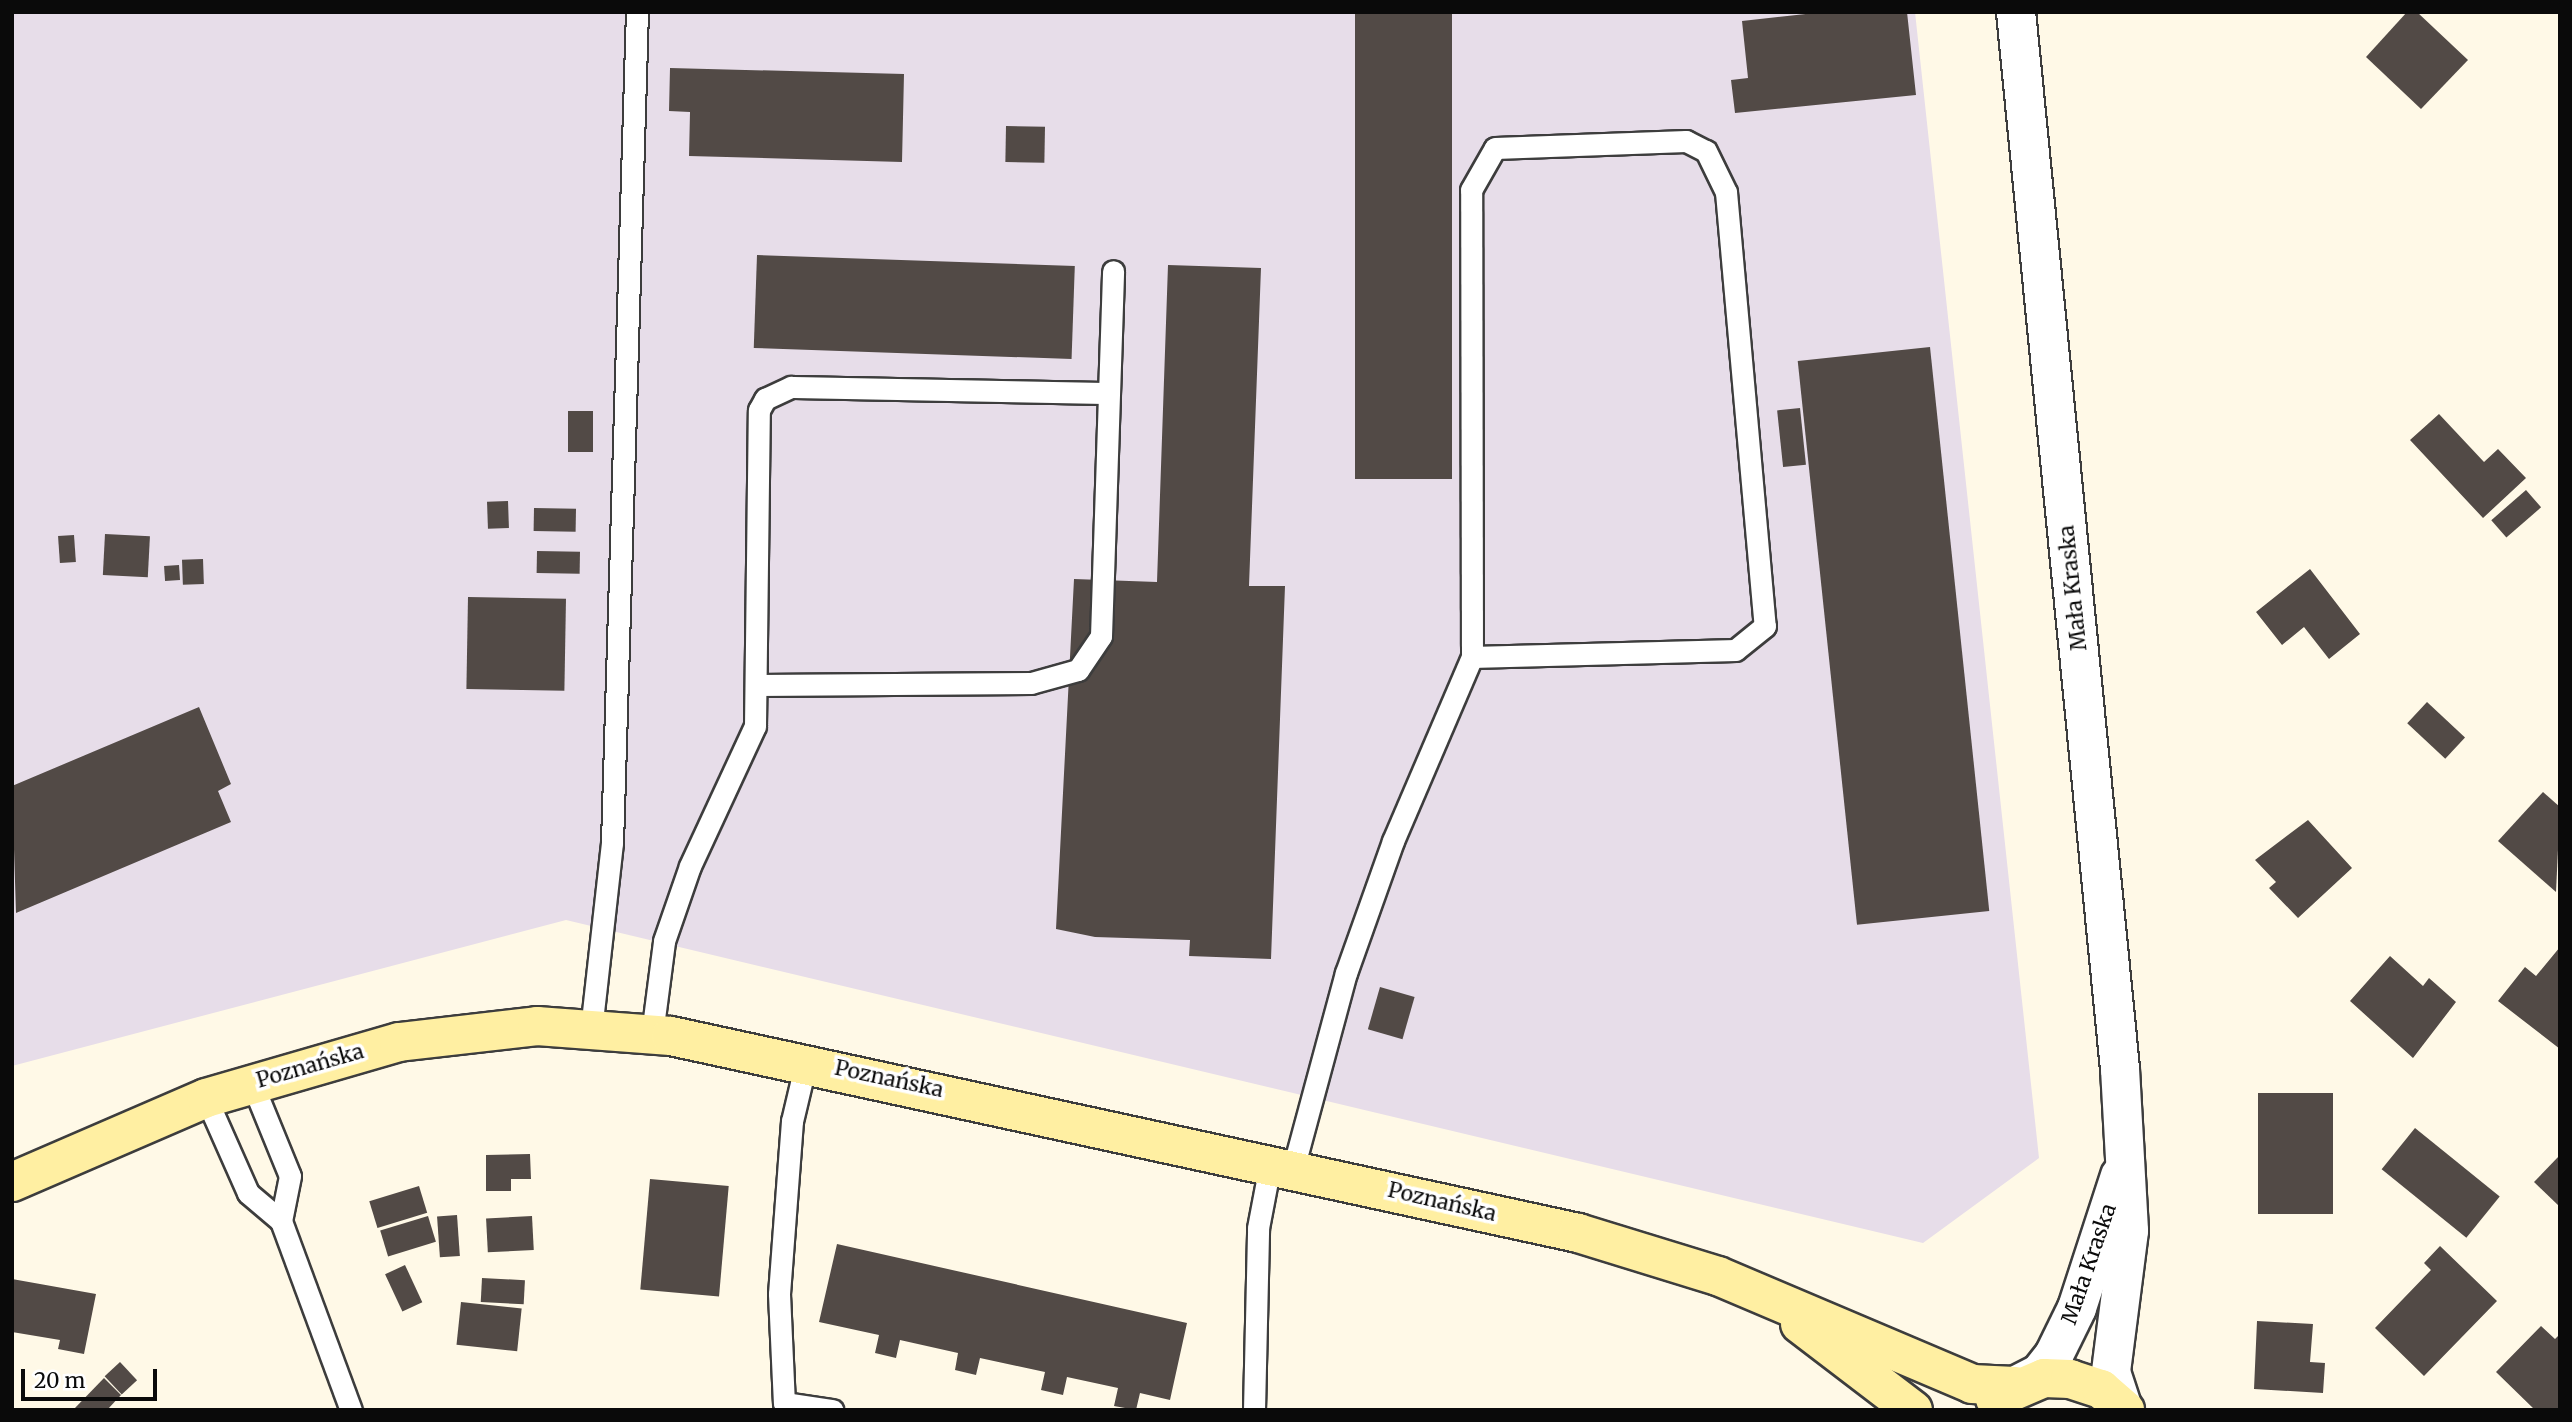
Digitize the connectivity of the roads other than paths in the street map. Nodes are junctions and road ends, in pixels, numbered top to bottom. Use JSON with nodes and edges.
{"nodes":[{"id":1,"x":638,"y":12,"type":"edge"},
{"id":2,"x":2016,"y":12,"type":"edge"},
{"id":3,"x":1113,"y":271,"type":"dead end"},
{"id":4,"x":1107,"y":393,"type":"junction"},
{"id":5,"x":1472,"y":657,"type":"junction"},
{"id":6,"x":757,"y":685,"type":"junction"},
{"id":7,"x":591,"y":1030,"type":"junction"},
{"id":8,"x":652,"y":1034,"type":"junction"},
{"id":9,"x":806,"y":1062,"type":"junction"},
{"id":10,"x":252,"y":1083,"type":"junction"},
{"id":11,"x":206,"y":1098,"type":"junction"},
{"id":12,"x":2124,"y":1164,"type":"junction"},
{"id":13,"x":1282,"y":1167,"type":"junction"},
{"id":14,"x":12,"y":1182,"type":"edge"},
{"id":15,"x":281,"y":1221,"type":"junction"},
{"id":16,"x":1768,"y":1300,"type":"junction"},
{"id":17,"x":2015,"y":1386,"type":"junction"},
{"id":18,"x":2124,"y":1408,"type":"edge"},
{"id":19,"x":351,"y":1410,"type":"edge"},
{"id":20,"x":832,"y":1410,"type":"edge"},
{"id":21,"x":1254,"y":1410,"type":"edge"},
{"id":22,"x":1913,"y":1410,"type":"edge"},
{"id":23,"x":1984,"y":1410,"type":"edge"}],
"edges":[{"from":1,"to":7,"type":"lane"},
{"from":2,"to":12,"type":"street","name":"Mała Kraska"},
{"from":3,"to":4,"type":"lane"},
{"from":4,"to":6,"type":"lane"},
{"from":4,"to":6,"type":"lane"},
{"from":5,"to":5,"type":"lane"},
{"from":5,"to":13,"type":"lane"},
{"from":6,"to":8,"type":"lane"},
{"from":7,"to":8,"type":"main road","name":"Poznańska"},
{"from":7,"to":10,"type":"main road","name":"Poznańska"},
{"from":8,"to":9,"type":"main road","name":"Poznańska"},
{"from":9,"to":13,"type":"main road","name":"Poznańska"},
{"from":9,"to":20,"type":"lane"},
{"from":10,"to":11,"type":"main road","name":"Poznańska"},
{"from":10,"to":15,"type":"lane"},
{"from":11,"to":14,"type":"main road","name":"Poznańska"},
{"from":11,"to":15,"type":"lane"},
{"from":12,"to":17,"type":"street","name":"Mała Kraska"},
{"from":12,"to":18,"type":"street","name":"Mała Kraska"},
{"from":13,"to":16,"type":"main road","name":"Poznańska"},
{"from":13,"to":21,"type":"lane"},
{"from":15,"to":19,"type":"lane"},
{"from":16,"to":17,"type":"main road","name":"Poznańska"},
{"from":16,"to":22,"type":"main road","name":"Poznańska"},
{"from":17,"to":18,"type":"main road"},
{"from":17,"to":23,"type":"main road"}]}
